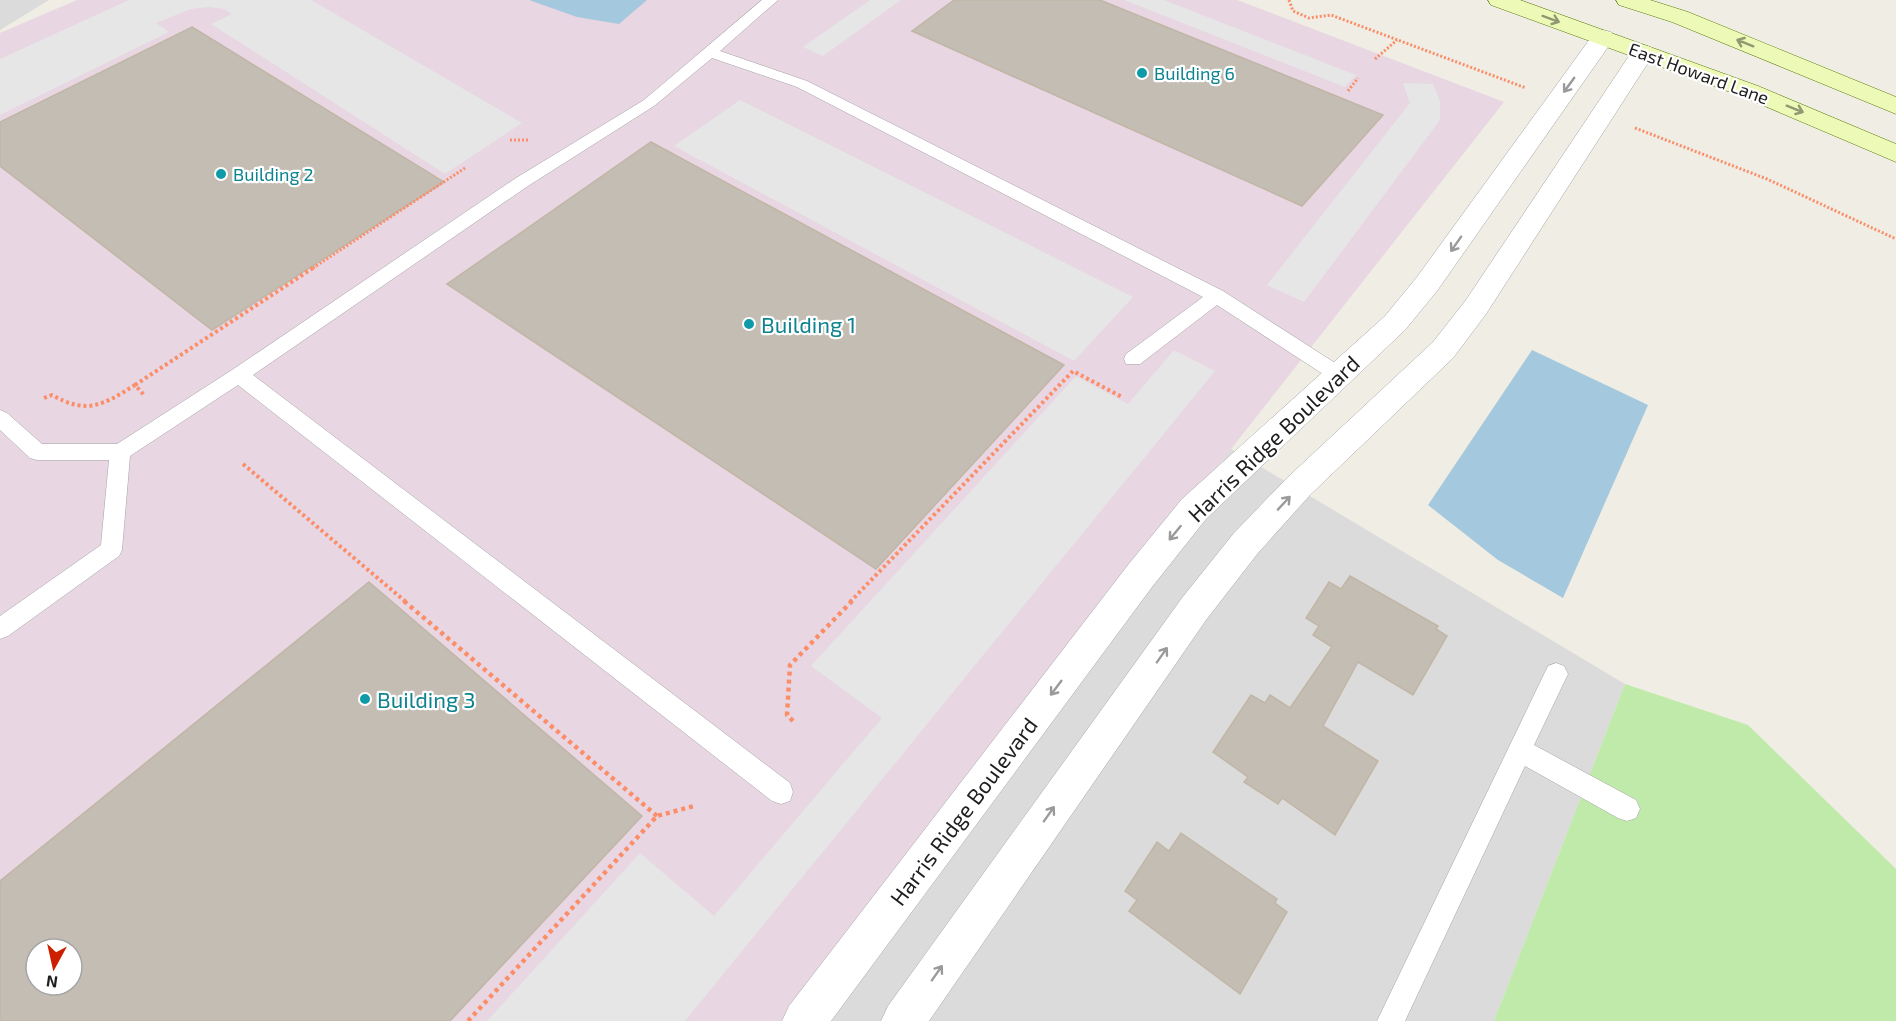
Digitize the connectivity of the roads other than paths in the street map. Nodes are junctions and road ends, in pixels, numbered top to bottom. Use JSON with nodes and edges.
{"nodes":[{"id":1,"x":771,"y":0,"type":"edge"},
{"id":2,"x":1499,"y":0,"type":"edge"},
{"id":3,"x":1631,"y":1,"type":"edge"},
{"id":4,"x":1683,"y":9,"type":"edge"},
{"id":5,"x":1603,"y":37,"type":"junction"},
{"id":6,"x":709,"y":52,"type":"junction"},
{"id":7,"x":1643,"y":52,"type":"junction"},
{"id":8,"x":1896,"y":106,"type":"edge"},
{"id":9,"x":1896,"y":154,"type":"edge"},
{"id":10,"x":1217,"y":296,"type":"junction"},
{"id":11,"x":1132,"y":359,"type":"dead end"},
{"id":12,"x":239,"y":375,"type":"junction"},
{"id":13,"x":1339,"y":375,"type":"junction"},
{"id":14,"x":0,"y":418,"type":"edge"},
{"id":15,"x":120,"y":452,"type":"junction"},
{"id":16,"x":0,"y":629,"type":"edge"},
{"id":17,"x":1556,"y":674,"type":"dead end"},
{"id":18,"x":1520,"y":750,"type":"junction"},
{"id":19,"x":781,"y":792,"type":"dead end"},
{"id":20,"x":1627,"y":809,"type":"dead end"},
{"id":21,"x":804,"y":1021,"type":"edge"},
{"id":22,"x":903,"y":1021,"type":"edge"},
{"id":23,"x":1391,"y":1021,"type":"edge"}],
"edges":[{"from":1,"to":6,"type":"lane"},
{"from":2,"to":5,"type":"main road","name":"East Howard Lane","one_way":true},
{"from":3,"to":4,"type":"main road","name":"East Howard Lane"},
{"from":3,"to":5,"type":"main road","name":"Harris Ridge Boulevard"},
{"from":4,"to":7,"type":"main road"},
{"from":8,"to":4,"type":"main road","name":"East Howard Lane","one_way":true},
{"from":5,"to":7,"type":"main road","name":"East Howard Lane"},
{"from":5,"to":13,"type":"street","name":"Harris Ridge Boulevard","one_way":true},
{"from":6,"to":10,"type":"lane"},
{"from":6,"to":12,"type":"lane"},
{"from":7,"to":9,"type":"main road","name":"East Howard Lane","one_way":true},
{"from":22,"to":7,"type":"street","one_way":true},
{"from":10,"to":11,"type":"lane"},
{"from":10,"to":13,"type":"lane"},
{"from":12,"to":15,"type":"lane"},
{"from":12,"to":19,"type":"lane"},
{"from":13,"to":21,"type":"street","name":"Harris Ridge Boulevard","one_way":true},
{"from":14,"to":15,"type":"lane"},
{"from":15,"to":16,"type":"lane"},
{"from":17,"to":18,"type":"lane"},
{"from":18,"to":20,"type":"lane"},
{"from":18,"to":23,"type":"lane"}]}
